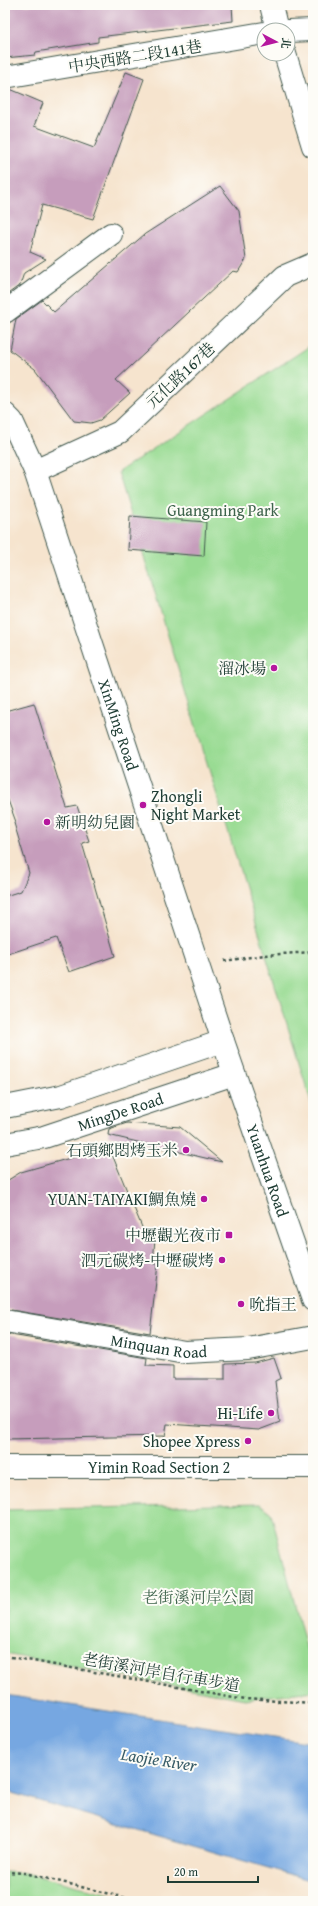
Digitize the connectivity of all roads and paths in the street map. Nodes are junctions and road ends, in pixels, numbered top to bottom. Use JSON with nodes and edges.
{"nodes":[{"id":1,"x":271,"y":5,"type":"edge"},
{"id":2,"x":275,"y":22,"type":"edge"},
{"id":3,"x":296,"y":30,"type":"edge"},
{"id":4,"x":313,"y":30,"type":"edge"},
{"id":5,"x":256,"y":34,"type":"edge"},
{"id":6,"x":287,"y":62,"type":"edge"},
{"id":7,"x":5,"y":77,"type":"edge"},
{"id":8,"x":313,"y":146,"type":"edge"},
{"id":9,"x":111,"y":234,"type":"dead end"},
{"id":10,"x":313,"y":264,"type":"edge"},
{"id":11,"x":5,"y":312,"type":"edge"},
{"id":12,"x":5,"y":414,"type":"edge"},
{"id":13,"x":35,"y":470,"type":"junction"},
{"id":14,"x":313,"y":952,"type":"edge"},
{"id":15,"x":198,"y":965,"type":"junction"},
{"id":16,"x":223,"y":1041,"type":"junction"},
{"id":17,"x":234,"y":1074,"type":"junction"},
{"id":18,"x":5,"y":1107,"type":"edge"},
{"id":19,"x":5,"y":1144,"type":"edge"},
{"id":20,"x":313,"y":1300,"type":"edge"},
{"id":21,"x":5,"y":1321,"type":"edge"},
{"id":22,"x":313,"y":1337,"type":"edge"},
{"id":23,"x":313,"y":1467,"type":"edge"},
{"id":24,"x":5,"y":1468,"type":"edge"},
{"id":25,"x":5,"y":1656,"type":"edge"},
{"id":26,"x":313,"y":1703,"type":"edge"},
{"id":27,"x":5,"y":1872,"type":"edge"},
{"id":28,"x":138,"y":1901,"type":"edge"}],
"edges":[{"from":1,"to":2,"type":"street"},
{"from":3,"to":4,"type":"street"},
{"from":5,"to":7,"type":"street","name":"中央西路二段141巷"},
{"from":6,"to":8,"type":"street"},
{"from":9,"to":11,"type":"street"},
{"from":10,"to":13,"type":"street","name":"元化路167巷"},
{"from":12,"to":13,"type":"street","name":"XinMing Road"},
{"from":13,"to":15,"type":"street","name":"XinMing Road"},
{"from":14,"to":15,"type":"path"},
{"from":15,"to":16,"type":"street","name":"XinMing Road"},
{"from":16,"to":17,"type":"street","name":"Yuanhua Road"},
{"from":16,"to":18,"type":"street"},
{"from":17,"to":19,"type":"street","name":"MingDe Road"},
{"from":17,"to":20,"type":"street","name":"Yuanhua Road"},
{"from":21,"to":22,"type":"street","name":"Minquan Road"},
{"from":23,"to":24,"type":"street","name":"Yimin Road Section 2"},
{"from":25,"to":26,"type":"path","name":"老街溪河岸自行車步道"},
{"from":27,"to":28,"type":"path"}]}
